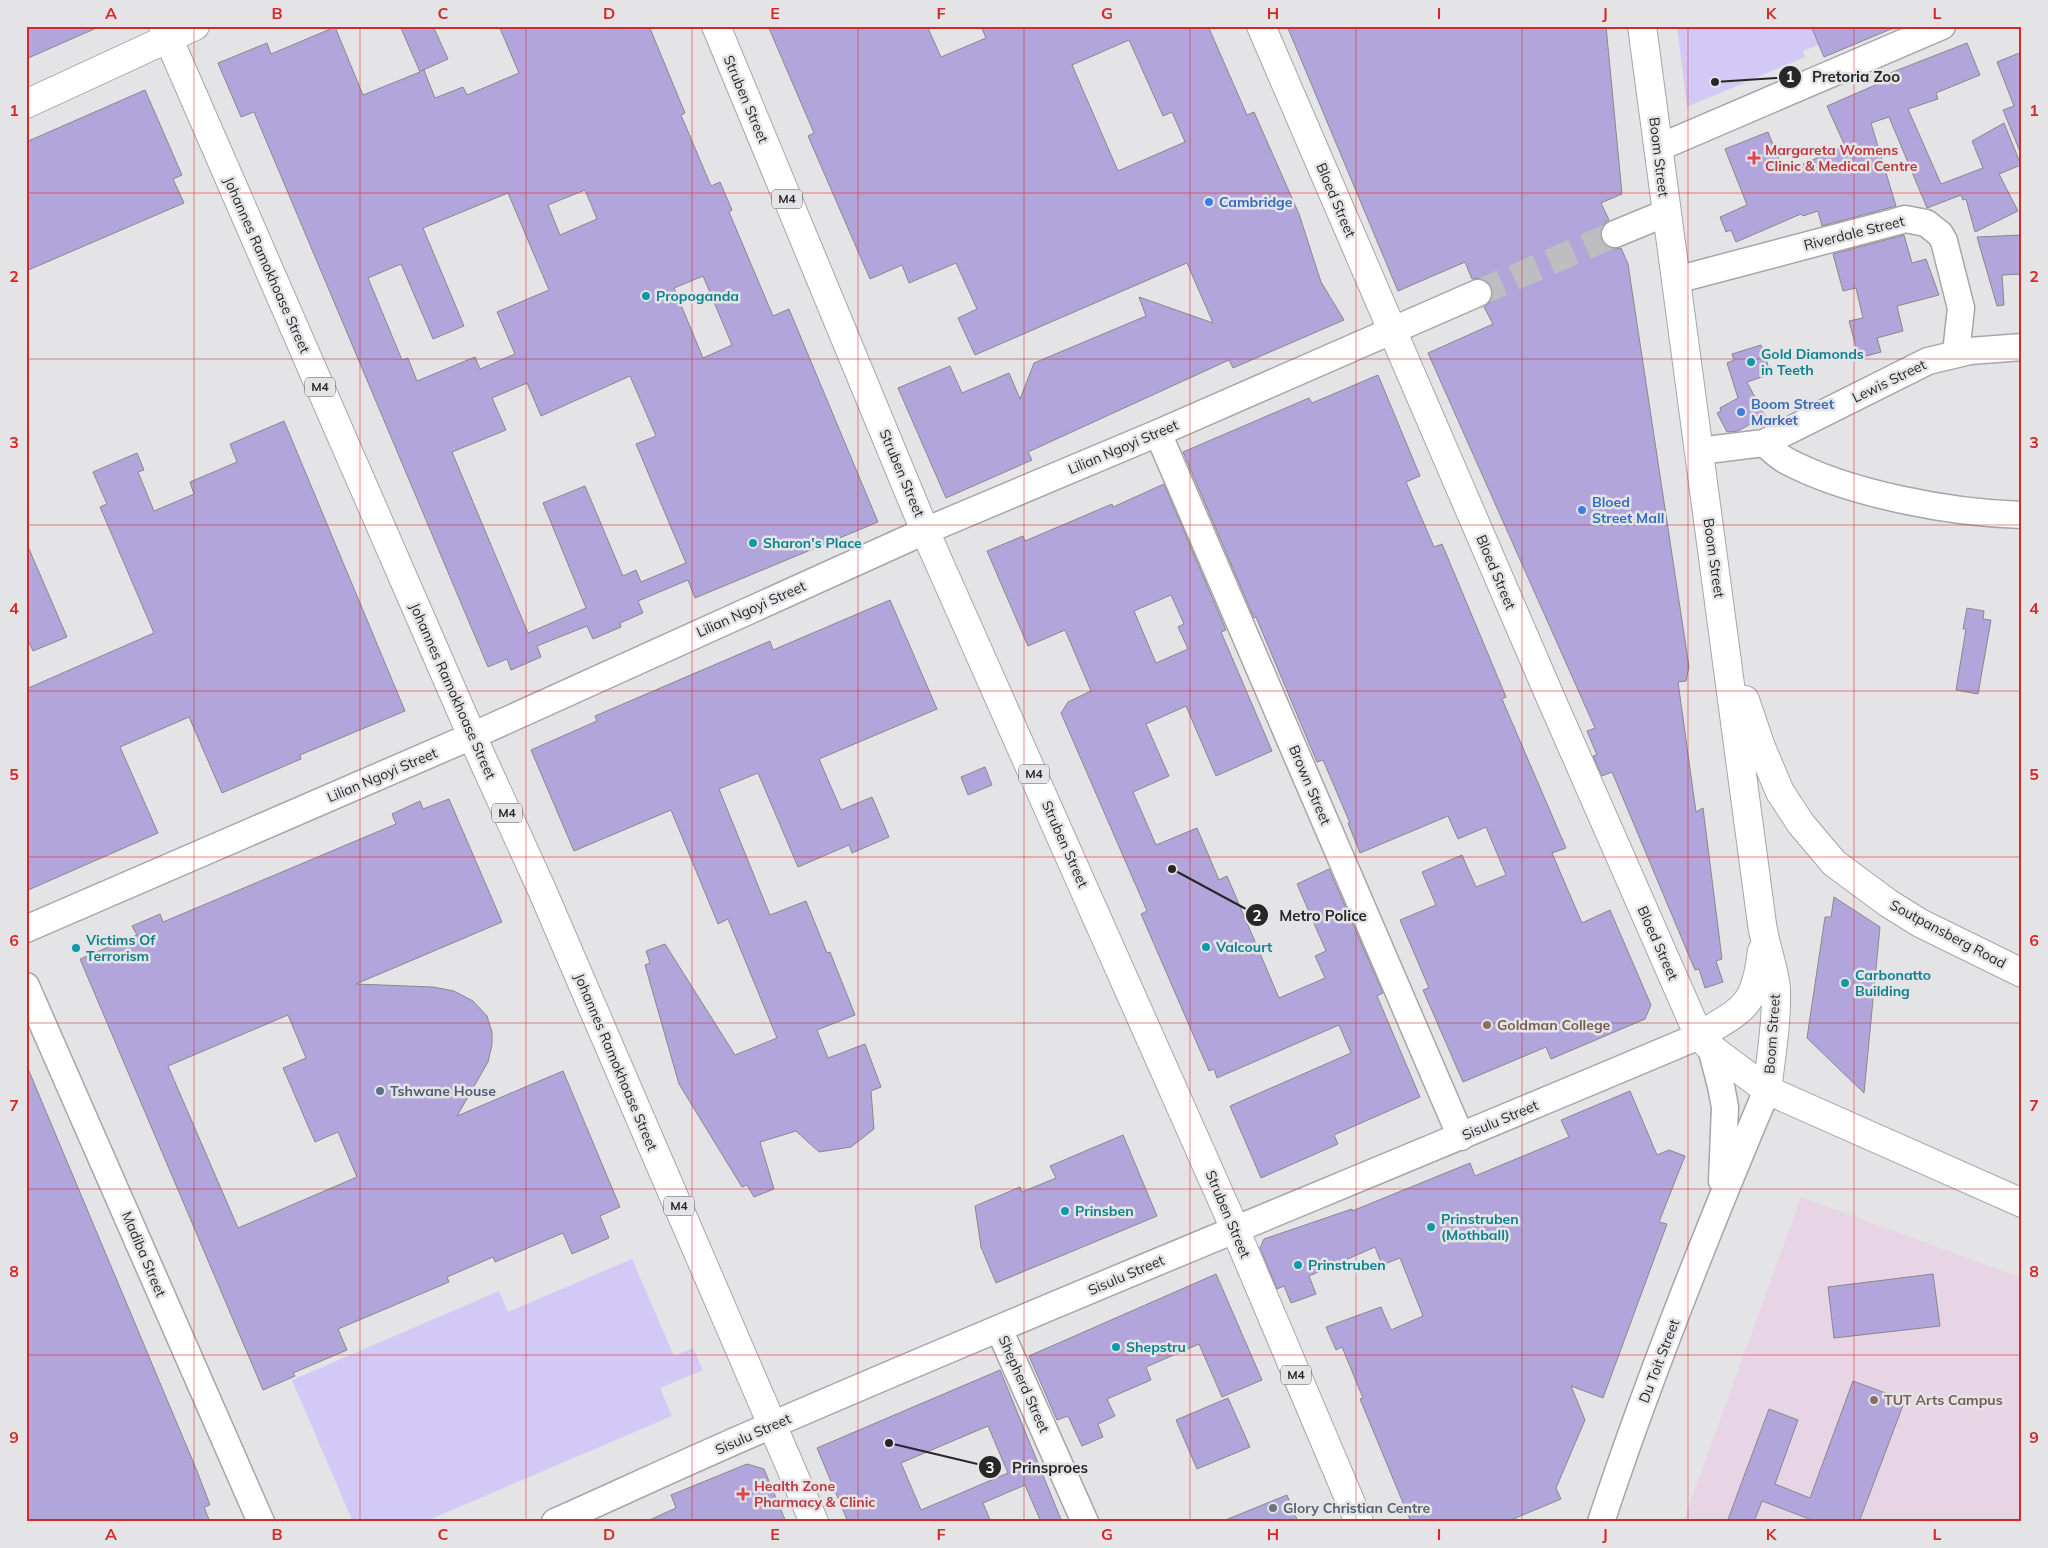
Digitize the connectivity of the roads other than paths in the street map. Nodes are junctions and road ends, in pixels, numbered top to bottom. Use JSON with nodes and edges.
{"nodes":[{"id":1,"x":195,"y":26,"type":"edge"},
{"id":2,"x":716,"y":26,"type":"edge"},
{"id":3,"x":1261,"y":26,"type":"edge"},
{"id":4,"x":1642,"y":26,"type":"edge"},
{"id":5,"x":1942,"y":26,"type":"edge"},
{"id":6,"x":165,"y":32,"type":"edge"},
{"id":7,"x":26,"y":104,"type":"edge"},
{"id":8,"x":1658,"y":148,"type":"junction"},
{"id":9,"x":1666,"y":213,"type":"junction"},
{"id":10,"x":1615,"y":234,"type":"tunnel mouth"},
{"id":11,"x":1676,"y":280,"type":"junction"},
{"id":12,"x":1478,"y":293,"type":"tunnel mouth"},
{"id":13,"x":1392,"y":330,"type":"junction"},
{"id":14,"x":2022,"y":347,"type":"edge"},
{"id":15,"x":1956,"y":353,"type":"junction"},
{"id":16,"x":1158,"y":433,"type":"junction"},
{"id":17,"x":1764,"y":443,"type":"junction"},
{"id":18,"x":1699,"y":451,"type":"junction"},
{"id":19,"x":2022,"y":515,"type":"edge"},
{"id":20,"x":925,"y":530,"type":"junction"},
{"id":21,"x":1726,"y":643,"type":"junction"},
{"id":22,"x":472,"y":736,"type":"junction"},
{"id":23,"x":26,"y":929,"type":"edge"},
{"id":24,"x":1764,"y":938,"type":"junction"},
{"id":25,"x":2022,"y":973,"type":"edge"},
{"id":26,"x":26,"y":986,"type":"edge"},
{"id":27,"x":1705,"y":1042,"type":"junction"},
{"id":28,"x":1768,"y":1090,"type":"junction"},
{"id":29,"x":1461,"y":1137,"type":"junction"},
{"id":30,"x":1720,"y":1201,"type":"junction"},
{"id":31,"x":2022,"y":1203,"type":"edge"},
{"id":32,"x":1235,"y":1229,"type":"junction"},
{"id":33,"x":999,"y":1329,"type":"junction"},
{"id":34,"x":771,"y":1425,"type":"junction"},
{"id":35,"x":261,"y":1522,"type":"edge"},
{"id":36,"x":555,"y":1522,"type":"edge"},
{"id":37,"x":814,"y":1522,"type":"edge"},
{"id":38,"x":1085,"y":1522,"type":"edge"},
{"id":39,"x":1359,"y":1522,"type":"edge"},
{"id":40,"x":1601,"y":1522,"type":"edge"}],
"edges":[{"from":1,"to":6,"type":"main road"},
{"from":2,"to":20,"type":"main road","name":"Struben Street","number":"M4"},
{"from":3,"to":13,"type":"main road","name":"Bloed Street"},
{"from":4,"to":8,"type":"main road","name":"Boom Street"},
{"from":5,"to":8,"type":"street"},
{"from":6,"to":7,"type":"main road"},
{"from":6,"to":22,"type":"main road","name":"Johannes Ramokhoase Street","number":"M4"},
{"from":8,"to":9,"type":"main road","name":"Boom Street"},
{"from":9,"to":10,"type":"street"},
{"from":9,"to":11,"type":"main road","name":"Boom Street"},
{"from":11,"to":15,"type":"street","name":"Riverdale Street"},
{"from":11,"to":18,"type":"main road","name":"Boom Street"},
{"from":12,"to":13,"type":"street","name":"Lilian Ngoyi Street"},
{"from":13,"to":16,"type":"street","name":"Lilian Ngoyi Street"},
{"from":13,"to":27,"type":"main road","name":"Bloed Street"},
{"from":14,"to":15,"type":"street","name":"Lewis Street"},
{"from":15,"to":17,"type":"street","name":"Lewis Street"},
{"from":16,"to":20,"type":"street","name":"Lilian Ngoyi Street"},
{"from":16,"to":29,"type":"street","name":"Brown Street"},
{"from":17,"to":18,"type":"street","name":"Lewis Street"},
{"from":17,"to":19,"type":"street"},
{"from":18,"to":21,"type":"main road","name":"Boom Street"},
{"from":20,"to":22,"type":"street","name":"Lilian Ngoyi Street"},
{"from":20,"to":32,"type":"main road","name":"Struben Street","number":"M4"},
{"from":21,"to":24,"type":"main road","name":"Boom Street"},
{"from":21,"to":25,"type":"main road","name":"Soutpansberg Road"},
{"from":22,"to":23,"type":"street","name":"Lilian Ngoyi Street"},
{"from":22,"to":34,"type":"main road","name":"Johannes Ramokhoase Street","number":"M4"},
{"from":24,"to":27,"type":"main road"},
{"from":24,"to":28,"type":"main road","name":"Boom Street"},
{"from":26,"to":35,"type":"street","name":"Madiba Street"},
{"from":27,"to":28,"type":"main road","name":"Bloed Street"},
{"from":27,"to":29,"type":"street","name":"Sisulu Street"},
{"from":27,"to":30,"type":"street","name":"Du Toit Street"},
{"from":28,"to":30,"type":"street","name":"Du Toit Street"},
{"from":28,"to":31,"type":"main road"},
{"from":29,"to":32,"type":"street","name":"Sisulu Street"},
{"from":30,"to":40,"type":"street","name":"Du Toit Street"},
{"from":32,"to":33,"type":"street","name":"Sisulu Street"},
{"from":32,"to":39,"type":"main road","name":"Struben Street","number":"M4"},
{"from":33,"to":34,"type":"street","name":"Sisulu Street"},
{"from":33,"to":38,"type":"street","name":"Shepherd Street"},
{"from":34,"to":36,"type":"street","name":"Sisulu Street"},
{"from":34,"to":37,"type":"main road","name":"Johannes Ramokhoase Street","number":"M4"}]}
